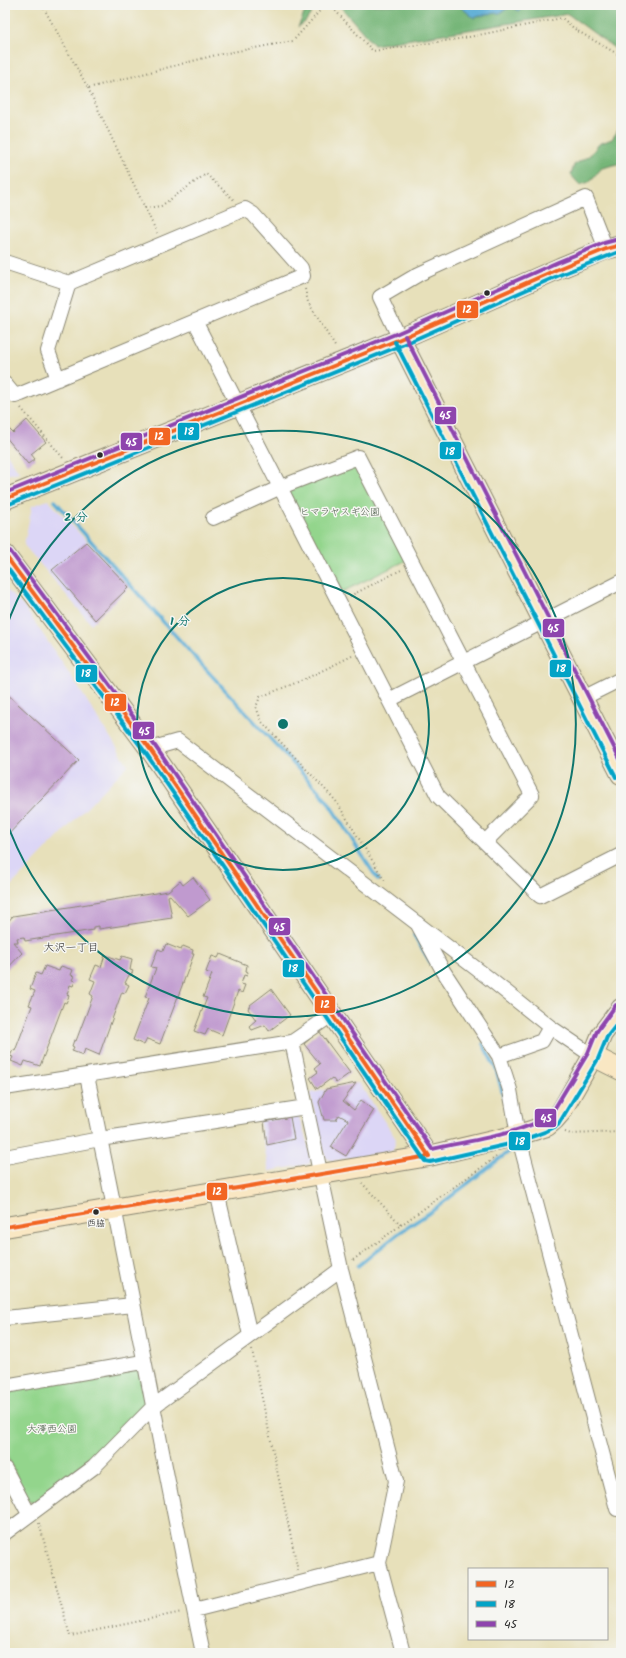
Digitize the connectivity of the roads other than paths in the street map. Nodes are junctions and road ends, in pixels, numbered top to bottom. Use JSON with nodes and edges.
{"nodes":[{"id":1,"x":613,"y":247,"type":"edge"},
{"id":2,"x":5,"y":262,"type":"edge"},
{"id":3,"x":69,"y":283,"type":"junction"},
{"id":4,"x":195,"y":321,"type":"junction"},
{"id":5,"x":400,"y":339,"type":"junction"},
{"id":6,"x":58,"y":378,"type":"junction"},
{"id":7,"x":5,"y":384,"type":"edge"},
{"id":8,"x":238,"y":406,"type":"junction"},
{"id":9,"x":281,"y":487,"type":"junction"},
{"id":10,"x":5,"y":499,"type":"edge"},
{"id":11,"x":213,"y":518,"type":"dead end"},
{"id":12,"x":5,"y":555,"type":"edge"},
{"id":13,"x":621,"y":582,"type":"edge"},
{"id":14,"x":544,"y":621,"type":"junction"},
{"id":15,"x":464,"y":664,"type":"junction"},
{"id":16,"x":621,"y":679,"type":"edge"},
{"id":17,"x":583,"y":698,"type":"junction"},
{"id":18,"x":389,"y":700,"type":"junction"},
{"id":19,"x":150,"y":748,"type":"junction"},
{"id":20,"x":621,"y":774,"type":"edge"},
{"id":21,"x":485,"y":842,"type":"junction"},
{"id":22,"x":621,"y":855,"type":"edge"},
{"id":23,"x":417,"y":923,"type":"junction"},
{"id":24,"x":621,"y":1009,"type":"edge"},
{"id":25,"x":333,"y":1014,"type":"junction"},
{"id":26,"x":550,"y":1027,"type":"junction"},
{"id":27,"x":292,"y":1042,"type":"junction"},
{"id":28,"x":499,"y":1056,"type":"junction"},
{"id":29,"x":593,"y":1056,"type":"junction"},
{"id":30,"x":621,"y":1070,"type":"edge"},
{"id":31,"x":87,"y":1076,"type":"junction"},
{"id":32,"x":5,"y":1088,"type":"edge"},
{"id":33,"x":306,"y":1107,"type":"junction"},
{"id":34,"x":512,"y":1137,"type":"junction"},
{"id":35,"x":100,"y":1139,"type":"junction"},
{"id":36,"x":429,"y":1156,"type":"junction"},
{"id":37,"x":5,"y":1157,"type":"edge"},
{"id":38,"x":320,"y":1176,"type":"junction"},
{"id":39,"x":217,"y":1192,"type":"junction"},
{"id":40,"x":116,"y":1209,"type":"junction"},
{"id":41,"x":5,"y":1227,"type":"edge"},
{"id":42,"x":340,"y":1269,"type":"junction"},
{"id":43,"x":133,"y":1305,"type":"junction"},
{"id":44,"x":5,"y":1318,"type":"edge"},
{"id":45,"x":250,"y":1335,"type":"junction"},
{"id":46,"x":143,"y":1362,"type":"junction"},
{"id":47,"x":5,"y":1386,"type":"edge"},
{"id":48,"x":154,"y":1406,"type":"junction"},
{"id":49,"x":5,"y":1469,"type":"edge"},
{"id":50,"x":617,"y":1509,"type":"dead end"},
{"id":51,"x":32,"y":1512,"type":"junction"},
{"id":52,"x":5,"y":1533,"type":"edge"},
{"id":53,"x":380,"y":1563,"type":"junction"},
{"id":54,"x":194,"y":1610,"type":"junction"},
{"id":55,"x":203,"y":1653,"type":"edge"},
{"id":56,"x":403,"y":1653,"type":"edge"}],
"edges":[{"from":1,"to":5,"type":"main road"},
{"from":1,"to":5,"type":"street"},
{"from":2,"to":3,"type":"street"},
{"from":3,"to":4,"type":"street"},
{"from":3,"to":6,"type":"street"},
{"from":4,"to":6,"type":"street"},
{"from":4,"to":8,"type":"street"},
{"from":5,"to":8,"type":"main road"},
{"from":5,"to":14,"type":"main road"},
{"from":6,"to":7,"type":"street"},
{"from":8,"to":9,"type":"street"},
{"from":8,"to":10,"type":"main road"},
{"from":9,"to":11,"type":"street"},
{"from":9,"to":15,"type":"street"},
{"from":9,"to":18,"type":"street"},
{"from":12,"to":19,"type":"main road"},
{"from":13,"to":14,"type":"street"},
{"from":14,"to":15,"type":"street"},
{"from":14,"to":17,"type":"main road"},
{"from":15,"to":18,"type":"street"},
{"from":15,"to":21,"type":"street"},
{"from":16,"to":17,"type":"street"},
{"from":17,"to":20,"type":"main road"},
{"from":18,"to":21,"type":"street"},
{"from":19,"to":23,"type":"street"},
{"from":19,"to":25,"type":"main road"},
{"from":21,"to":22,"type":"street"},
{"from":23,"to":26,"type":"street"},
{"from":23,"to":28,"type":"street"},
{"from":24,"to":29,"type":"main road"},
{"from":25,"to":27,"type":"street"},
{"from":25,"to":36,"type":"main road"},
{"from":26,"to":28,"type":"street"},
{"from":26,"to":29,"type":"street"},
{"from":27,"to":31,"type":"street"},
{"from":27,"to":33,"type":"street"},
{"from":28,"to":34,"type":"street"},
{"from":29,"to":30,"type":"main road"},
{"from":29,"to":34,"type":"main road"},
{"from":31,"to":32,"type":"street"},
{"from":31,"to":35,"type":"street"},
{"from":33,"to":35,"type":"street"},
{"from":33,"to":38,"type":"street"},
{"from":34,"to":36,"type":"main road"},
{"from":34,"to":50,"type":"street"},
{"from":35,"to":37,"type":"street"},
{"from":35,"to":40,"type":"street"},
{"from":36,"to":38,"type":"main road"},
{"from":38,"to":39,"type":"main road"},
{"from":38,"to":42,"type":"street"},
{"from":39,"to":40,"type":"main road"},
{"from":39,"to":45,"type":"street"},
{"from":40,"to":41,"type":"main road"},
{"from":40,"to":43,"type":"street"},
{"from":42,"to":45,"type":"street"},
{"from":42,"to":53,"type":"street"},
{"from":43,"to":44,"type":"street"},
{"from":43,"to":46,"type":"street"},
{"from":45,"to":48,"type":"street"},
{"from":46,"to":47,"type":"street"},
{"from":46,"to":48,"type":"street"},
{"from":48,"to":51,"type":"street"},
{"from":48,"to":54,"type":"street"},
{"from":49,"to":51,"type":"street"},
{"from":51,"to":52,"type":"street"},
{"from":53,"to":54,"type":"street"},
{"from":53,"to":56,"type":"street"},
{"from":54,"to":55,"type":"street"}]}
